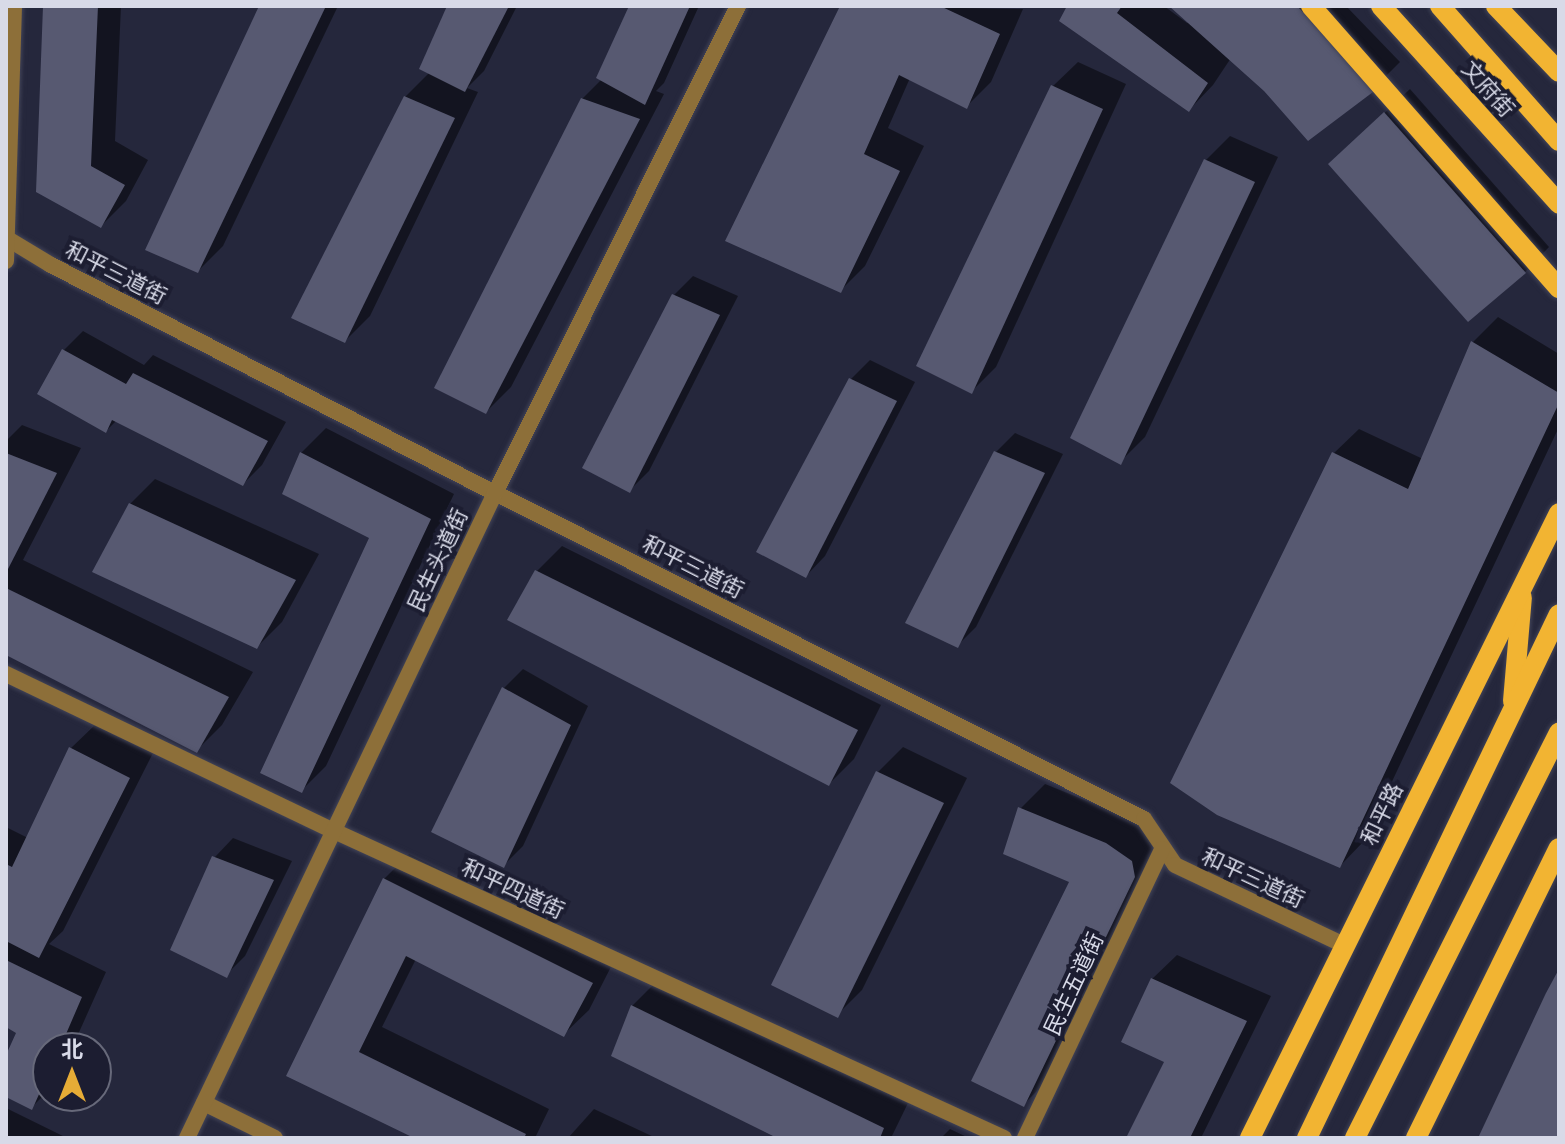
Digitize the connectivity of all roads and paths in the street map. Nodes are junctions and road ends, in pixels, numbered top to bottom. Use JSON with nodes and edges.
{"nodes":[{"id":1,"x":14,"y":6,"type":"edge"},
{"id":2,"x":738,"y":6,"type":"edge"},
{"id":3,"x":1311,"y":6,"type":"edge"},
{"id":4,"x":1381,"y":6,"type":"edge"},
{"id":5,"x":1440,"y":6,"type":"edge"},
{"id":6,"x":1496,"y":6,"type":"edge"},
{"id":7,"x":1559,"y":72,"type":"edge"},
{"id":8,"x":1559,"y":141,"type":"edge"},
{"id":9,"x":1559,"y":204,"type":"edge"},
{"id":10,"x":8,"y":239,"type":"junction"},
{"id":11,"x":6,"y":261,"type":"edge"},
{"id":12,"x":1559,"y":288,"type":"edge"},
{"id":13,"x":495,"y":493,"type":"junction"},
{"id":14,"x":1559,"y":513,"type":"edge"},
{"id":15,"x":1523,"y":585,"type":"junction"},
{"id":16,"x":1559,"y":614,"type":"edge"},
{"id":17,"x":6,"y":674,"type":"edge"},
{"id":18,"x":1512,"y":714,"type":"junction"},
{"id":19,"x":1559,"y":732,"type":"edge"},
{"id":20,"x":334,"y":831,"type":"junction"},
{"id":21,"x":1559,"y":848,"type":"edge"},
{"id":22,"x":1162,"y":849,"type":"junction"},
{"id":23,"x":1344,"y":945,"type":"junction"},
{"id":24,"x":204,"y":1103,"type":"junction"},
{"id":25,"x":187,"y":1138,"type":"edge"},
{"id":26,"x":275,"y":1138,"type":"edge"},
{"id":27,"x":1004,"y":1138,"type":"edge"},
{"id":28,"x":1025,"y":1138,"type":"edge"},
{"id":29,"x":1250,"y":1138,"type":"edge"},
{"id":30,"x":1307,"y":1138,"type":"edge"},
{"id":31,"x":1355,"y":1138,"type":"edge"},
{"id":32,"x":1416,"y":1138,"type":"edge"}],
"edges":[{"from":1,"to":10,"type":"street"},
{"from":2,"to":13,"type":"street","name":"民生头道街"},
{"from":3,"to":12,"type":"main road"},
{"from":4,"to":9,"type":"main road","name":"文府街"},
{"from":5,"to":8,"type":"main road","name":"文府街"},
{"from":6,"to":7,"type":"main road"},
{"from":10,"to":11,"type":"street"},
{"from":10,"to":13,"type":"street","name":"和平三道街"},
{"from":13,"to":20,"type":"street","name":"民生头道街"},
{"from":13,"to":22,"type":"street","name":"和平三道街"},
{"from":14,"to":15,"type":"main road","name":"和平路"},
{"from":15,"to":18,"type":"main road"},
{"from":15,"to":23,"type":"main road","name":"和平路"},
{"from":16,"to":18,"type":"main road"},
{"from":17,"to":20,"type":"street","name":"和平四道街"},
{"from":18,"to":30,"type":"main road"},
{"from":19,"to":31,"type":"main road"},
{"from":20,"to":24,"type":"street","name":"民生头道街"},
{"from":20,"to":27,"type":"street","name":"和平四道街"},
{"from":21,"to":32,"type":"main road"},
{"from":22,"to":23,"type":"street","name":"和平三道街"},
{"from":22,"to":28,"type":"street","name":"民生五道街"},
{"from":23,"to":29,"type":"main road","name":"和平路"},
{"from":24,"to":25,"type":"street","name":"民生头道街"},
{"from":24,"to":26,"type":"street"}]}
